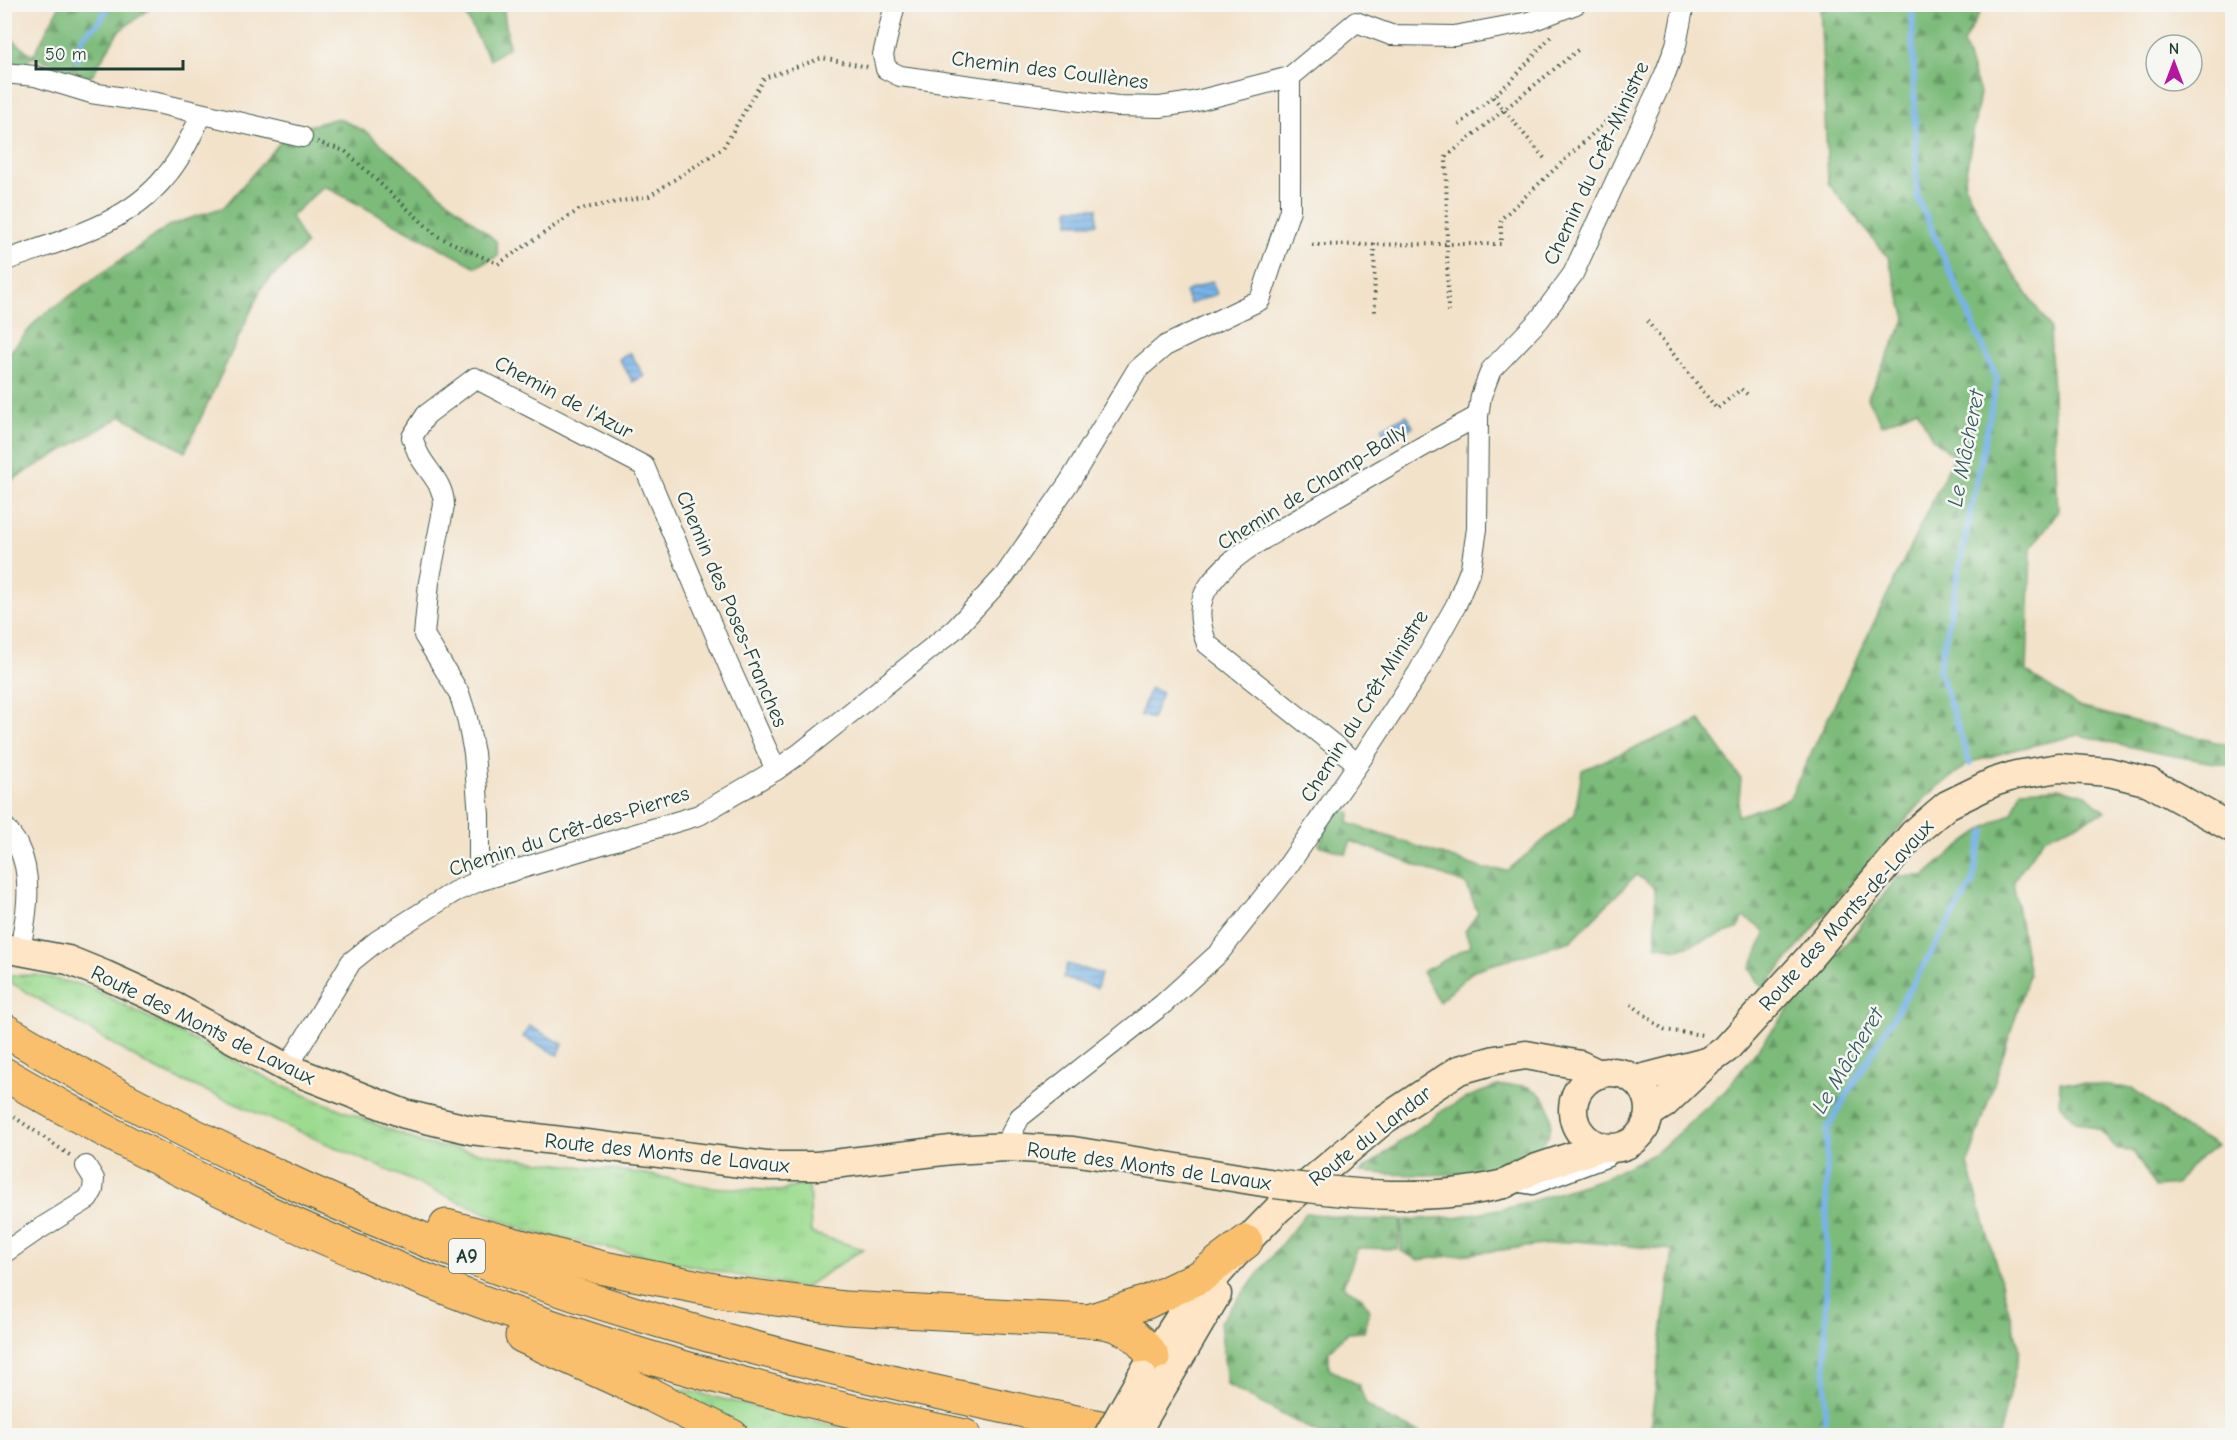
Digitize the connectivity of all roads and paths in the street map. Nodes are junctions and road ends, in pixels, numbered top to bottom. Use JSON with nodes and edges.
{"nodes":[{"id":1,"x":895,"y":4,"type":"edge"},
{"id":2,"x":1576,"y":4,"type":"edge"},
{"id":3,"x":1684,"y":4,"type":"edge"},
{"id":4,"x":1555,"y":13,"type":"junction"},
{"id":5,"x":1357,"y":14,"type":"edge"},
{"id":6,"x":1579,"y":49,"type":"dead end"},
{"id":7,"x":886,"y":69,"type":"junction"},
{"id":8,"x":4,"y":73,"type":"edge"},
{"id":9,"x":1290,"y":77,"type":"junction"},
{"id":10,"x":1493,"y":97,"type":"junction"},
{"id":11,"x":1505,"y":109,"type":"junction"},
{"id":12,"x":202,"y":114,"type":"junction"},
{"id":13,"x":1631,"y":123,"type":"dead end"},
{"id":14,"x":1459,"y":125,"type":"dead end"},
{"id":15,"x":302,"y":137,"type":"joint"},
{"id":16,"x":1545,"y":159,"type":"dead end"},
{"id":17,"x":1312,"y":244,"type":"dead end"},
{"id":18,"x":1374,"y":244,"type":"junction"},
{"id":19,"x":1447,"y":244,"type":"junction"},
{"id":20,"x":4,"y":261,"type":"edge"},
{"id":21,"x":1375,"y":312,"type":"dead end"},
{"id":22,"x":1448,"y":312,"type":"dead end"},
{"id":23,"x":1647,"y":321,"type":"dead end"},
{"id":24,"x":1747,"y":394,"type":"dead end"},
{"id":25,"x":1478,"y":416,"type":"junction"},
{"id":26,"x":644,"y":466,"type":"joint"},
{"id":27,"x":1359,"y":764,"type":"junction"},
{"id":28,"x":776,"y":770,"type":"junction"},
{"id":29,"x":4,"y":826,"type":"edge"},
{"id":30,"x":2232,"y":828,"type":"edge"},
{"id":31,"x":479,"y":881,"type":"junction"},
{"id":32,"x":12,"y":949,"type":"edge"},
{"id":33,"x":1631,"y":1004,"type":"dead end"},
{"id":34,"x":4,"y":1030,"type":"edge"},
{"id":35,"x":1706,"y":1049,"type":"junction"},
{"id":36,"x":1546,"y":1060,"type":"junction"},
{"id":37,"x":287,"y":1068,"type":"junction"},
{"id":38,"x":4,"y":1074,"type":"edge"},
{"id":39,"x":1599,"y":1074,"type":"junction"},
{"id":40,"x":1636,"y":1080,"type":"junction"},
{"id":41,"x":1575,"y":1099,"type":"junction"},
{"id":42,"x":4,"y":1110,"type":"edge"},
{"id":43,"x":1650,"y":1113,"type":"junction"},
{"id":44,"x":1578,"y":1129,"type":"junction"},
{"id":45,"x":1007,"y":1147,"type":"junction"},
{"id":46,"x":1611,"y":1147,"type":"junction"},
{"id":47,"x":255,"y":1164,"type":"junction"},
{"id":48,"x":86,"y":1166,"type":"joint"},
{"id":49,"x":1547,"y":1174,"type":"junction"},
{"id":50,"x":270,"y":1213,"type":"junction"},
{"id":51,"x":1246,"y":1242,"type":"junction"},
{"id":52,"x":4,"y":1254,"type":"edge"},
{"id":53,"x":1089,"y":1321,"type":"junction"},
{"id":54,"x":1154,"y":1373,"type":"junction"},
{"id":55,"x":732,"y":1436,"type":"edge"},
{"id":56,"x":965,"y":1436,"type":"edge"},
{"id":57,"x":1108,"y":1436,"type":"edge"},
{"id":58,"x":1125,"y":1436,"type":"edge"},
{"id":59,"x":1134,"y":1436,"type":"edge"},
{"id":60,"x":1141,"y":1436,"type":"edge"}],
"edges":[{"from":1,"to":7,"type":"street"},
{"from":2,"to":4,"type":"street","name":"Chemin des Coullènes"},
{"from":3,"to":25,"type":"street","name":"Chemin du Crêt-Ministre"},
{"from":4,"to":5,"type":"street","name":"Chemin des Coullènes"},
{"from":4,"to":10,"type":"path"},
{"from":5,"to":9,"type":"street","name":"Chemin des Coullènes"},
{"from":6,"to":11,"type":"path"},
{"from":7,"to":9,"type":"street","name":"Chemin des Coullènes"},
{"from":7,"to":15,"type":"path"},
{"from":8,"to":12,"type":"street"},
{"from":9,"to":28,"type":"street","name":"Chemin du Crêt-des-Pierres"},
{"from":10,"to":11,"type":"path"},
{"from":10,"to":14,"type":"path"},
{"from":11,"to":16,"type":"path"},
{"from":11,"to":19,"type":"path"},
{"from":12,"to":15,"type":"street"},
{"from":12,"to":20,"type":"street"},
{"from":13,"to":19,"type":"path"},
{"from":17,"to":18,"type":"path"},
{"from":18,"to":19,"type":"path"},
{"from":18,"to":21,"type":"path"},
{"from":19,"to":22,"type":"path"},
{"from":23,"to":24,"type":"path"},
{"from":25,"to":27,"type":"street","name":"Chemin du Crêt-Ministre"},
{"from":25,"to":27,"type":"street","name":"Chemin de Champ-Bally"},
{"from":26,"to":28,"type":"street","name":"Chemin des Poses-Franches"},
{"from":26,"to":31,"type":"street","name":"Chemin de l'Azur"},
{"from":27,"to":45,"type":"street","name":"Chemin du Crêt-Ministre"},
{"from":28,"to":31,"type":"street","name":"Chemin du Crêt-des-Pierres"},
{"from":29,"to":32,"type":"street"},
{"from":30,"to":35,"type":"street","name":"Route des Monts-de-Lavaux"},
{"from":31,"to":37,"type":"street","name":"Chemin du Crêt-des-Pierres"},
{"from":32,"to":37,"type":"street","name":"Route des Monts de Lavaux"},
{"from":33,"to":35,"type":"path"},
{"from":34,"to":47,"type":"highway","number":"A9"},
{"from":35,"to":40,"type":"street"},
{"from":35,"to":43,"type":"street"},
{"from":36,"to":39,"type":"street","name":"Route du Landar"},
{"from":36,"to":41,"type":"street"},
{"from":36,"to":51,"type":"street","name":"Route du Landar"},
{"from":37,"to":45,"type":"street","name":"Route des Monts de Lavaux"},
{"from":38,"to":50,"type":"highway","number":"A9"},
{"from":39,"to":40,"type":"street"},
{"from":39,"to":41,"type":"street"},
{"from":40,"to":43,"type":"street"},
{"from":41,"to":44,"type":"street"},
{"from":42,"to":48,"type":"path"},
{"from":43,"to":46,"type":"street"},
{"from":44,"to":46,"type":"street"},
{"from":44,"to":49,"type":"street","name":"Route des Monts de Lavaux"},
{"from":45,"to":49,"type":"street","name":"Route des Monts de Lavaux","bridge":true},
{"from":46,"to":49,"type":"street","name":"Route des Monts de Lavaux"},
{"from":47,"to":53,"type":"highway"},
{"from":47,"to":60,"type":"highway","number":"A9"},
{"from":48,"to":52,"type":"street"},
{"from":50,"to":55,"type":"highway"},
{"from":50,"to":56,"type":"highway","number":"A9"},
{"from":51,"to":53,"type":"highway"},
{"from":51,"to":54,"type":"street","name":"Route du Landar"},
{"from":53,"to":54,"type":"highway"},
{"from":54,"to":57,"type":"street","name":"Route du Landar","bridge":true},
{"from":54,"to":58,"type":"street"},
{"from":54,"to":59,"type":"street","name":"Route du Landar","bridge":true}]}
